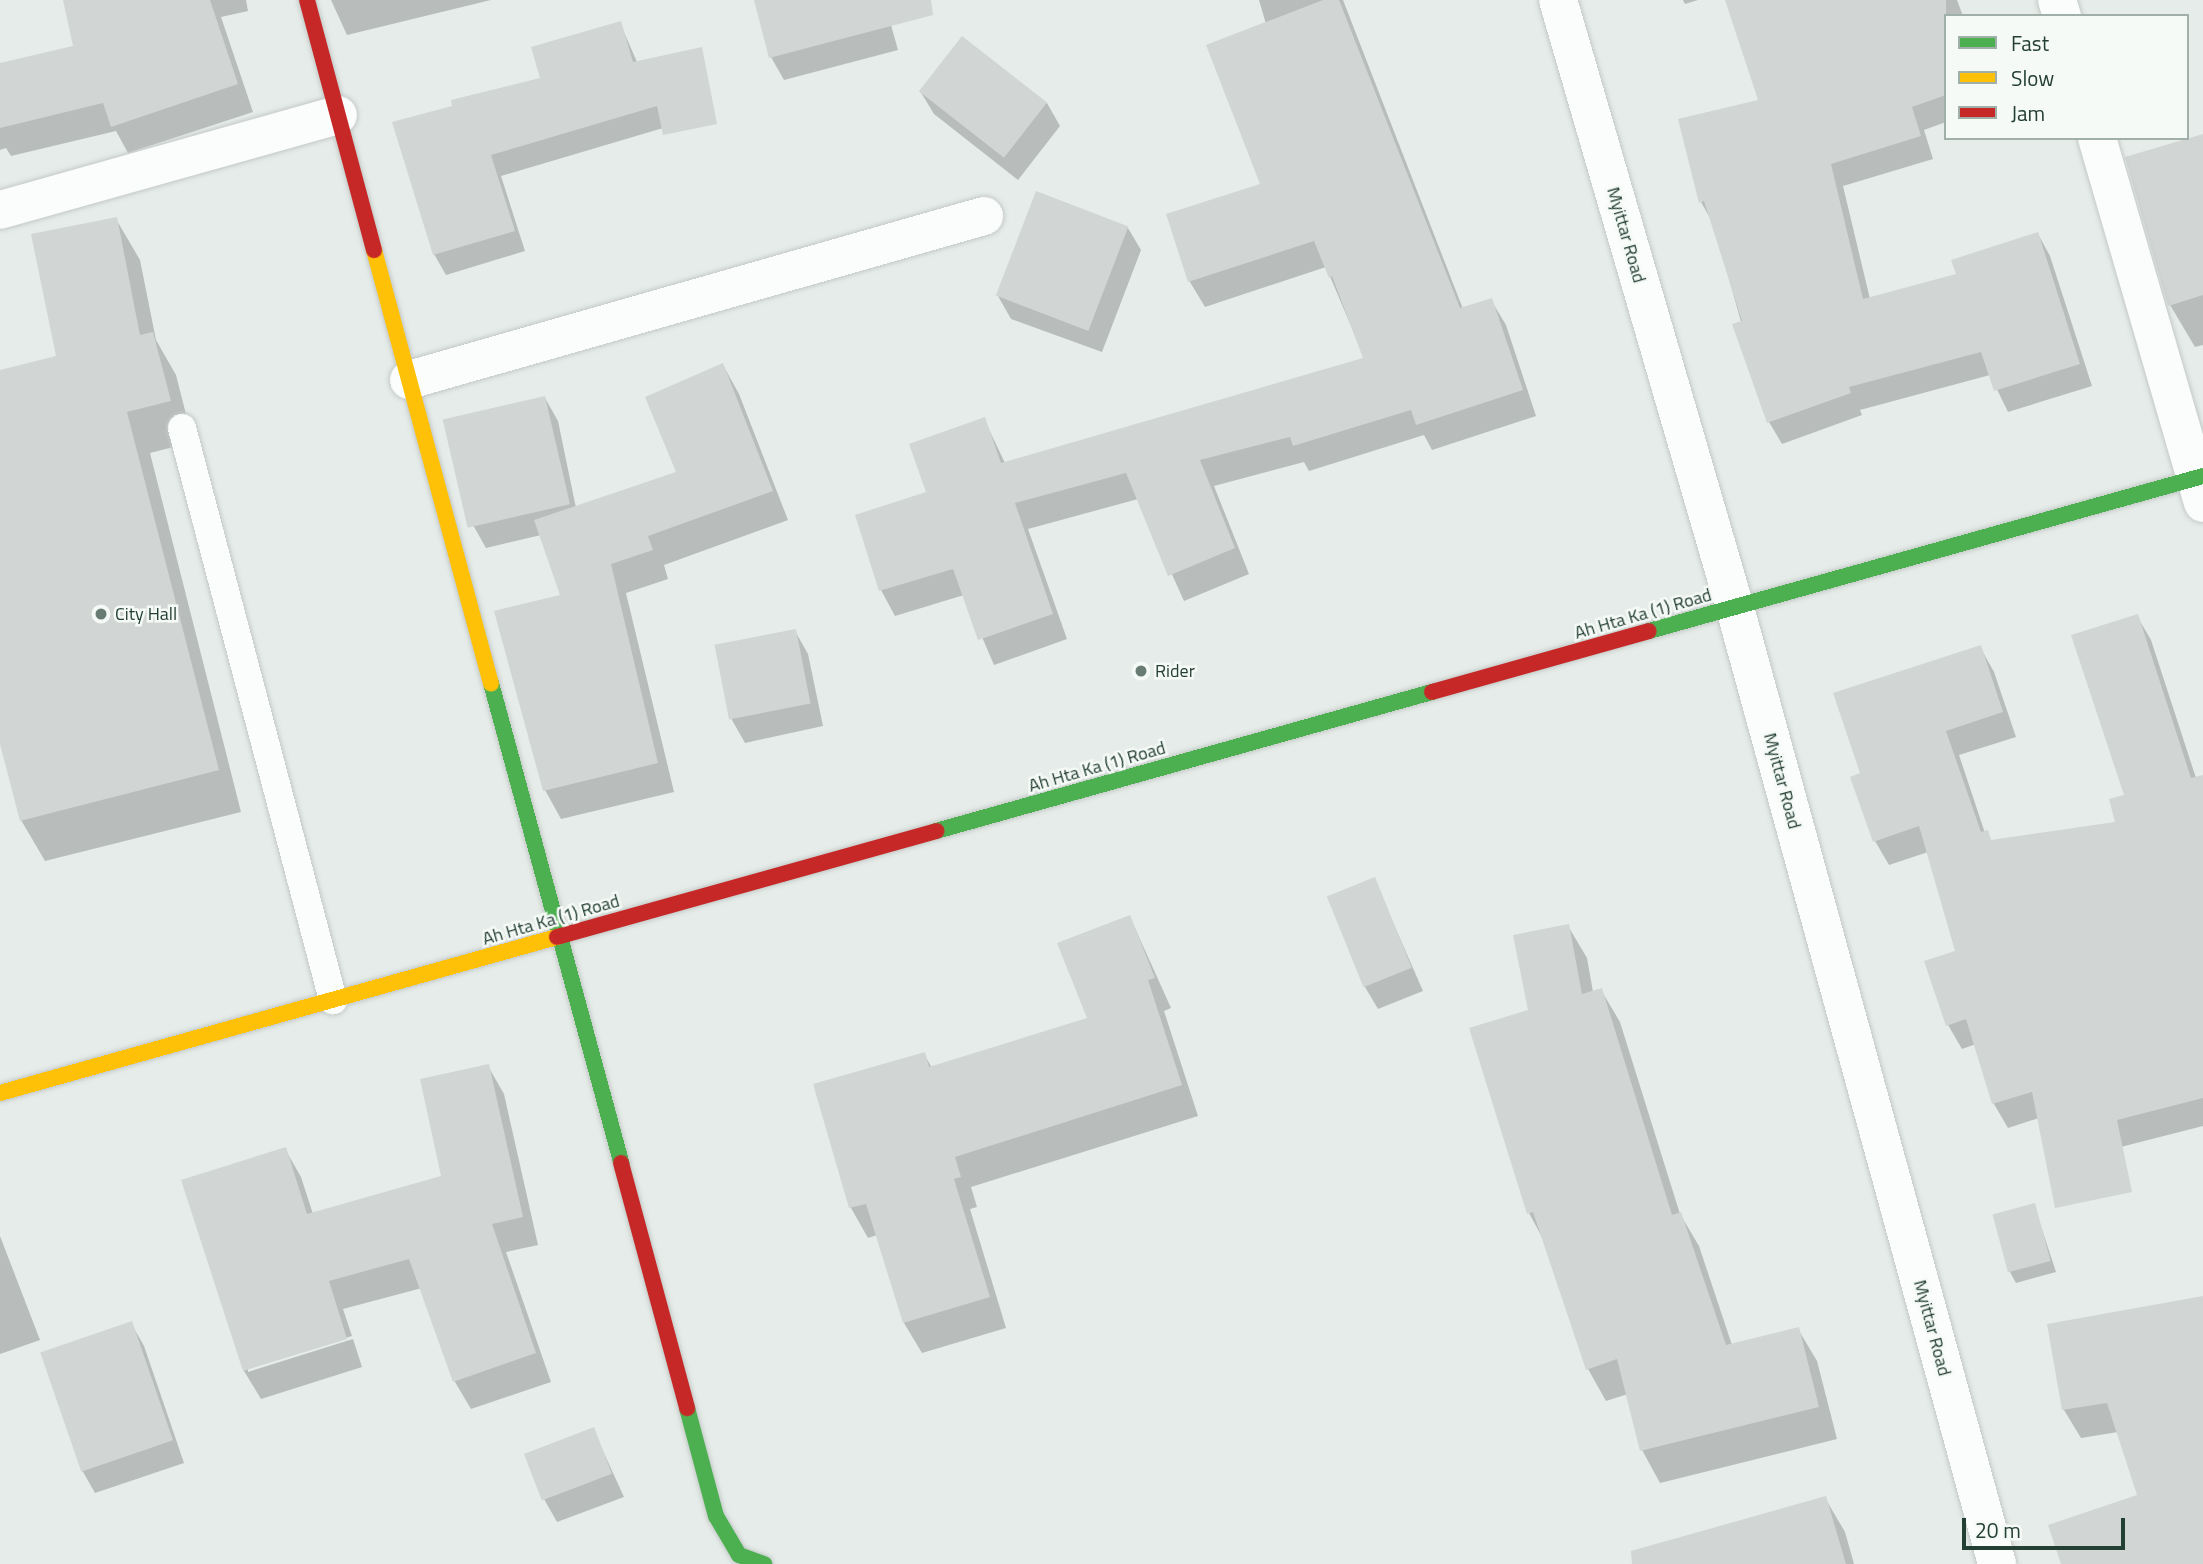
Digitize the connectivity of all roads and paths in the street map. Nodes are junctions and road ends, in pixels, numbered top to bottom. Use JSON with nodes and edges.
{"nodes":[{"id":1,"x":307,"y":0,"type":"edge"},
{"id":2,"x":1558,"y":0,"type":"edge"},
{"id":3,"x":338,"y":115,"type":"junction"},
{"id":4,"x":2098,"y":140,"type":"edge"},
{"id":5,"x":0,"y":210,"type":"edge"},
{"id":6,"x":984,"y":216,"type":"dead end"},
{"id":7,"x":409,"y":380,"type":"junction"},
{"id":8,"x":182,"y":428,"type":"dead end"},
{"id":9,"x":2201,"y":486,"type":"edge"},
{"id":10,"x":1735,"y":608,"type":"junction"},
{"id":11,"x":562,"y":937,"type":"junction"},
{"id":12,"x":333,"y":1000,"type":"junction"},
{"id":13,"x":0,"y":1093,"type":"edge"},
{"id":14,"x":764,"y":1564,"type":"edge"},
{"id":15,"x":1997,"y":1564,"type":"edge"}],
"edges":[{"from":1,"to":3,"type":"street"},
{"from":2,"to":10,"type":"street","name":"Myittar Road"},
{"from":3,"to":5,"type":"street"},
{"from":3,"to":7,"type":"street"},
{"from":4,"to":9,"type":"street"},
{"from":6,"to":7,"type":"street"},
{"from":7,"to":11,"type":"street"},
{"from":8,"to":12,"type":"lane"},
{"from":9,"to":10,"type":"street","name":"Ah Hta Ka (1) Road"},
{"from":10,"to":11,"type":"street","name":"Ah Hta Ka (1) Road"},
{"from":10,"to":15,"type":"street","name":"Myittar Road"},
{"from":11,"to":12,"type":"street","name":"Ah Hta Ka (1) Road"},
{"from":11,"to":14,"type":"street"},
{"from":12,"to":13,"type":"street","name":"Ah Hta Ka (1) Road"}]}
